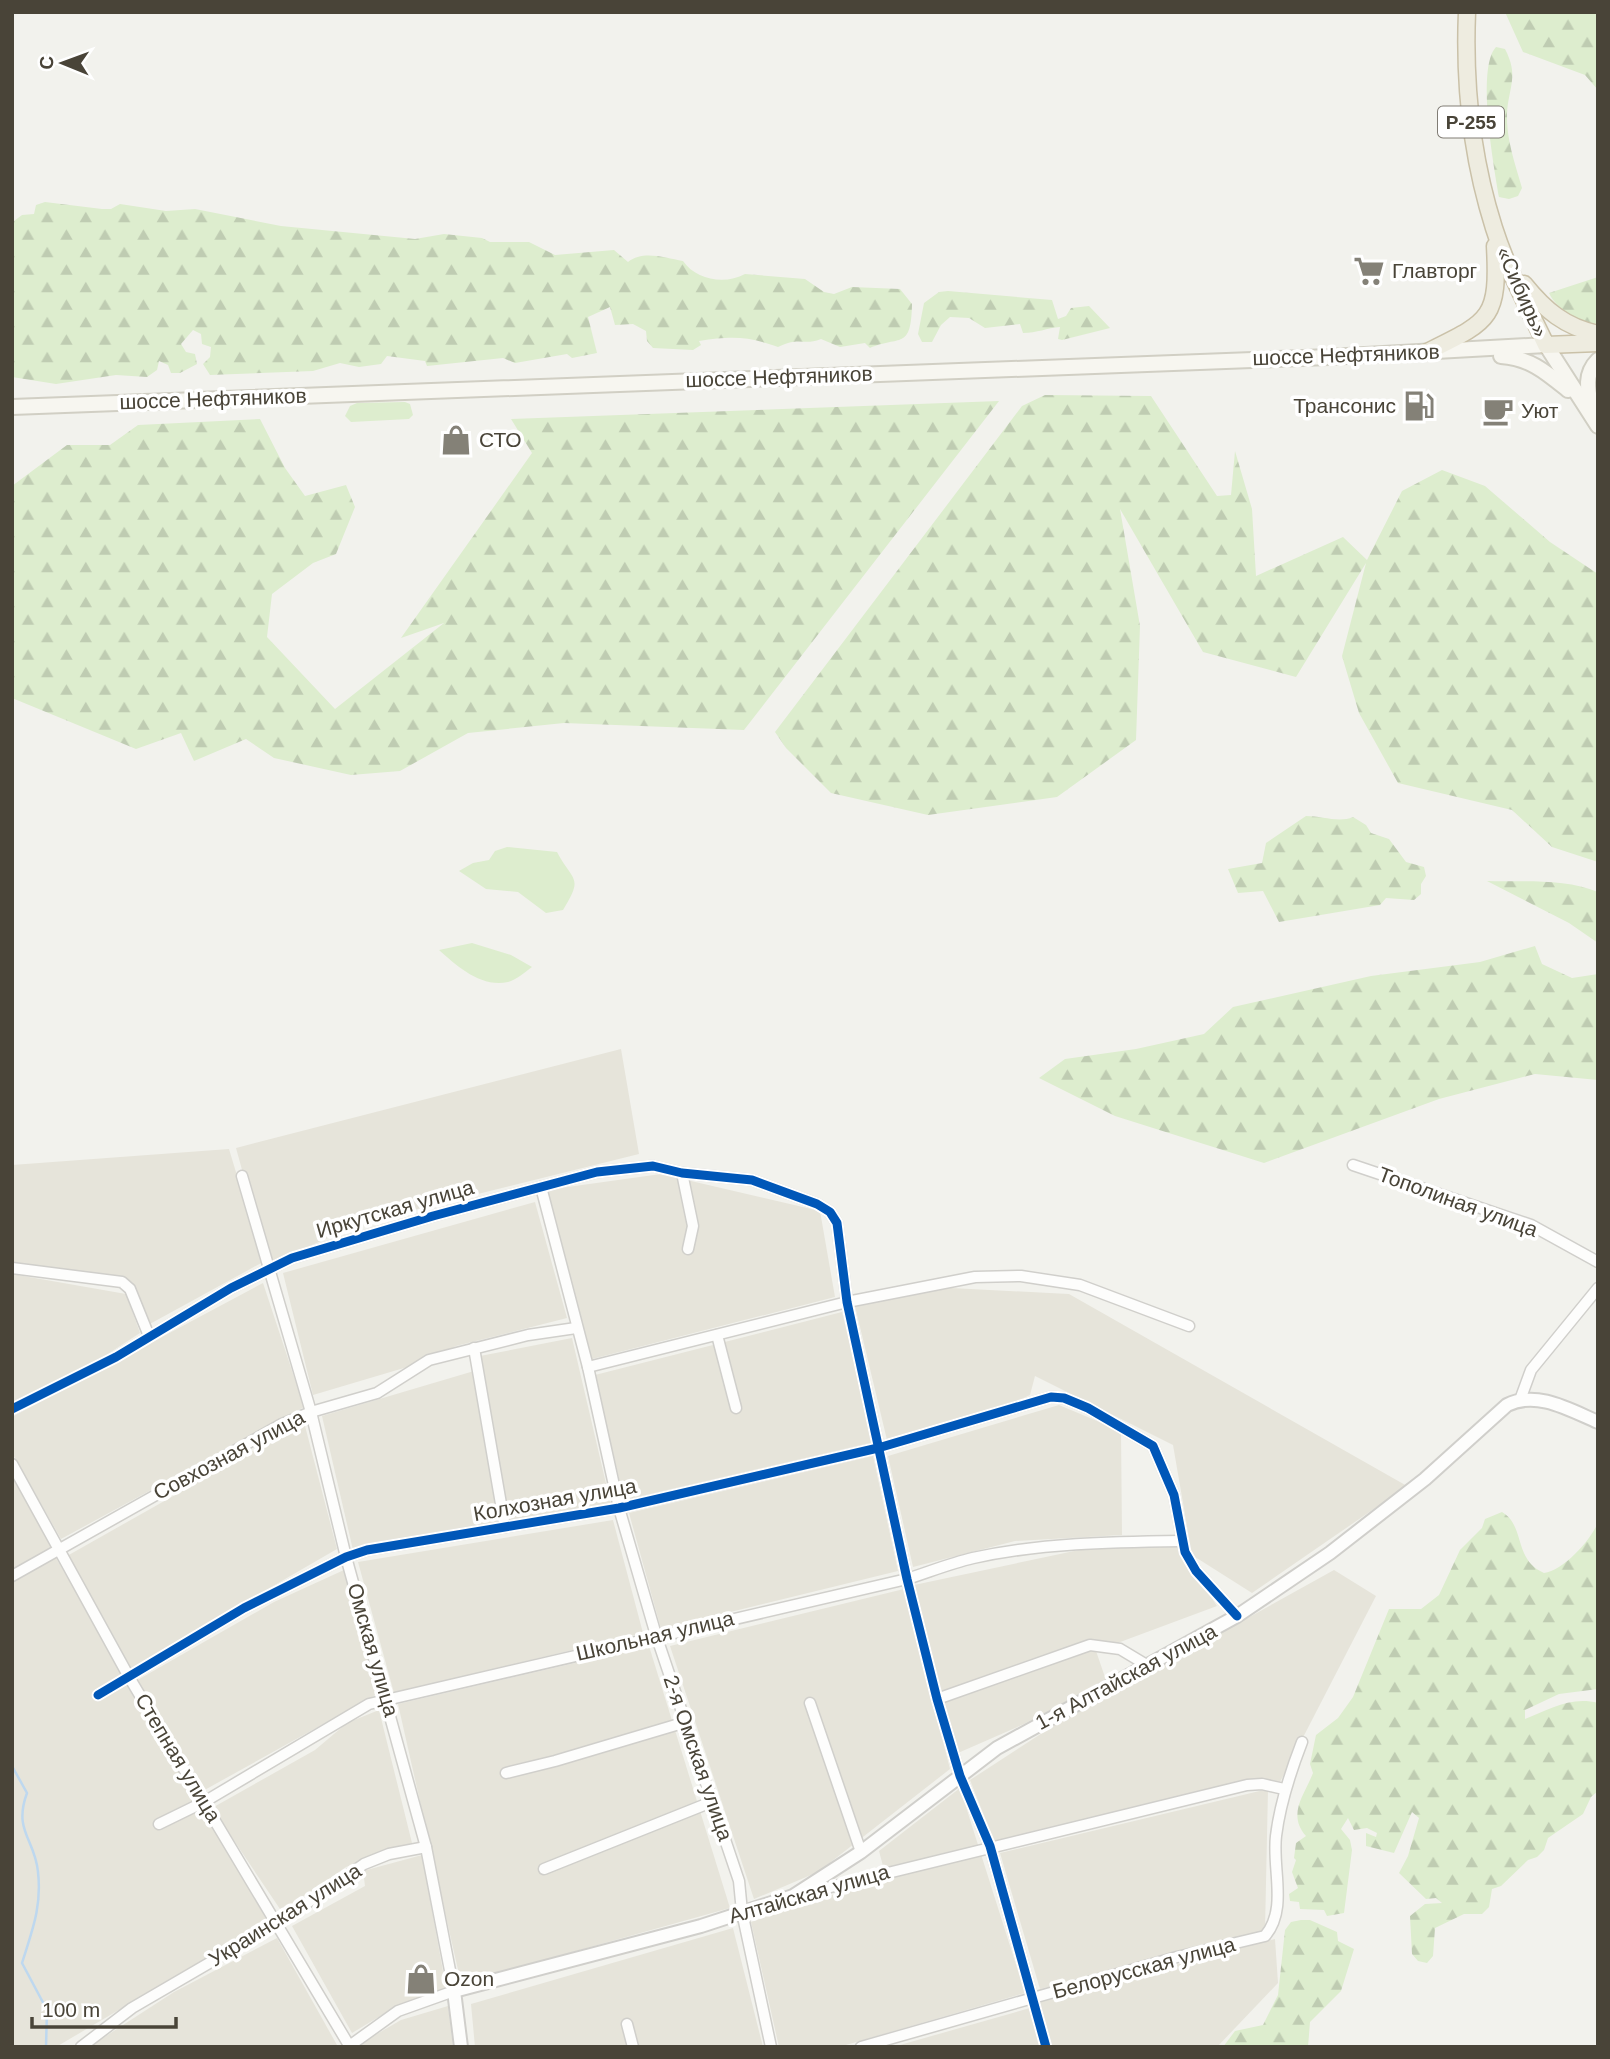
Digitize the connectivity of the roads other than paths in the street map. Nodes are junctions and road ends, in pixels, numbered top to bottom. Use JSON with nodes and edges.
{"nodes":[{"id":1,"x":1466,"y":12,"type":"edge"},
{"id":2,"x":1494,"y":229,"type":"junction"},
{"id":3,"x":1507,"y":261,"type":"junction"},
{"id":4,"x":1598,"y":334,"type":"edge"},
{"id":5,"x":1598,"y":343,"type":"edge"},
{"id":6,"x":1546,"y":345,"type":"junction"},
{"id":7,"x":1451,"y":351,"type":"junction"},
{"id":8,"x":1427,"y":352,"type":"junction"},
{"id":9,"x":1598,"y":360,"type":"edge"},
{"id":10,"x":1579,"y":398,"type":"junction"},
{"id":11,"x":12,"y":407,"type":"edge"},
{"id":12,"x":1596,"y":424,"type":"edge"},
{"id":13,"x":1353,"y":1165,"type":"dead end"},
{"id":14,"x":682,"y":1173,"type":"junction"},
{"id":15,"x":242,"y":1176,"type":"dead end"},
{"id":16,"x":541,"y":1187,"type":"junction"},
{"id":17,"x":688,"y":1249,"type":"dead end"},
{"id":18,"x":1598,"y":1262,"type":"edge"},
{"id":19,"x":12,"y":1268,"type":"edge"},
{"id":20,"x":269,"y":1270,"type":"junction"},
{"id":21,"x":1598,"y":1288,"type":"edge"},
{"id":22,"x":847,"y":1302,"type":"junction"},
{"id":23,"x":1189,"y":1326,"type":"dead end"},
{"id":24,"x":576,"y":1328,"type":"junction"},
{"id":25,"x":717,"y":1335,"type":"junction"},
{"id":26,"x":149,"y":1336,"type":"junction"},
{"id":27,"x":474,"y":1348,"type":"junction"},
{"id":28,"x":588,"y":1367,"type":"junction"},
{"id":29,"x":1520,"y":1400,"type":"junction"},
{"id":30,"x":736,"y":1408,"type":"dead end"},
{"id":31,"x":12,"y":1409,"type":"edge"},
{"id":32,"x":311,"y":1412,"type":"junction"},
{"id":33,"x":1598,"y":1422,"type":"edge"},
{"id":34,"x":878,"y":1448,"type":"junction"},
{"id":35,"x":12,"y":1464,"type":"edge"},
{"id":36,"x":619,"y":1508,"type":"junction"},
{"id":37,"x":505,"y":1527,"type":"junction"},
{"id":38,"x":1181,"y":1541,"type":"junction"},
{"id":39,"x":58,"y":1549,"type":"junction"},
{"id":40,"x":346,"y":1557,"type":"junction"},
{"id":41,"x":12,"y":1576,"type":"edge"},
{"id":42,"x":907,"y":1579,"type":"junction"},
{"id":43,"x":1237,"y":1616,"type":"junction"},
{"id":44,"x":656,"y":1635,"type":"junction"},
{"id":45,"x":1150,"y":1667,"type":"junction"},
{"id":46,"x":129,"y":1678,"type":"junction"},
{"id":47,"x":98,"y":1695,"type":"dead end"},
{"id":48,"x":937,"y":1699,"type":"junction"},
{"id":49,"x":387,"y":1700,"type":"junction"},
{"id":50,"x":810,"y":1703,"type":"dead end"},
{"id":51,"x":686,"y":1722,"type":"junction"},
{"id":52,"x":1302,"y":1742,"type":"dead end"},
{"id":53,"x":506,"y":1773,"type":"dead end"},
{"id":54,"x":960,"y":1776,"type":"junction"},
{"id":55,"x":1284,"y":1789,"type":"junction"},
{"id":56,"x":714,"y":1801,"type":"junction"},
{"id":57,"x":204,"y":1802,"type":"junction"},
{"id":58,"x":159,"y":1824,"type":"dead end"},
{"id":59,"x":990,"y":1846,"type":"junction"},
{"id":60,"x":426,"y":1847,"type":"junction"},
{"id":61,"x":861,"y":1853,"type":"junction"},
{"id":62,"x":544,"y":1869,"type":"dead end"},
{"id":63,"x":793,"y":1896,"type":"junction"},
{"id":64,"x":741,"y":1912,"type":"junction"},
{"id":65,"x":278,"y":1923,"type":"junction"},
{"id":66,"x":454,"y":1992,"type":"junction"},
{"id":67,"x":1033,"y":1997,"type":"junction"},
{"id":68,"x":627,"y":2024,"type":"dead end"},
{"id":69,"x":81,"y":2046,"type":"edge"},
{"id":70,"x":349,"y":2046,"type":"edge"},
{"id":71,"x":461,"y":2047,"type":"edge"},
{"id":72,"x":633,"y":2047,"type":"edge"},
{"id":73,"x":771,"y":2047,"type":"edge"},
{"id":74,"x":861,"y":2047,"type":"edge"},
{"id":75,"x":1046,"y":2047,"type":"edge"}],
"edges":[{"from":1,"to":2,"type":"highway","number":"Р-255"},
{"from":2,"to":3,"type":"highway","name":"«Сибирь»","number":"Р-255"},
{"from":2,"to":8,"type":"highway"},
{"from":3,"to":4,"type":"highway"},
{"from":3,"to":6,"type":"highway","name":"«Сибирь»","number":"Р-255"},
{"from":5,"to":6,"type":"highway","name":"«Сибирь»"},
{"from":6,"to":7,"type":"main road","name":"шоссе Нефтяников"},
{"from":6,"to":10,"type":"main road"},
{"from":7,"to":8,"type":"main road","name":"шоссе Нефтяников"},
{"from":7,"to":10,"type":"main road"},
{"from":8,"to":11,"type":"main road","name":"шоссе Нефтяников"},
{"from":9,"to":12,"type":"main road"},
{"from":10,"to":12,"type":"main road"},
{"from":13,"to":18,"type":"street","name":"Тополиная улица"},
{"from":14,"to":16,"type":"street","name":"Иркутская улица"},
{"from":14,"to":17,"type":"street"},
{"from":14,"to":22,"type":"street","name":"Иркутская улица"},
{"from":15,"to":20,"type":"street","name":"Омская улица"},
{"from":16,"to":20,"type":"street","name":"Иркутская улица"},
{"from":16,"to":24,"type":"street","name":"2-я Омская улица"},
{"from":19,"to":26,"type":"street"},
{"from":20,"to":26,"type":"street","name":"Иркутская улица"},
{"from":20,"to":32,"type":"street","name":"Омская улица"},
{"from":21,"to":29,"type":"street"},
{"from":22,"to":23,"type":"street"},
{"from":22,"to":25,"type":"street"},
{"from":22,"to":34,"type":"street"},
{"from":24,"to":27,"type":"street","name":"Совхозная улица"},
{"from":24,"to":28,"type":"street","name":"2-я Омская улица"},
{"from":25,"to":28,"type":"street"},
{"from":25,"to":30,"type":"street"},
{"from":26,"to":31,"type":"street","name":"Иркутская улица"},
{"from":27,"to":32,"type":"street","name":"Совхозная улица"},
{"from":27,"to":37,"type":"street"},
{"from":28,"to":36,"type":"street","name":"2-я Омская улица"},
{"from":29,"to":33,"type":"street"},
{"from":29,"to":43,"type":"street","name":"1-я Алтайская улица"},
{"from":32,"to":39,"type":"street","name":"Совхозная улица"},
{"from":32,"to":40,"type":"street","name":"Омская улица"},
{"from":34,"to":36,"type":"street","name":"Колхозная улица"},
{"from":34,"to":38,"type":"street","name":"Колхозная улица"},
{"from":34,"to":42,"type":"street"},
{"from":35,"to":39,"type":"street","name":"Степная улица"},
{"from":36,"to":37,"type":"street","name":"Колхозная улица"},
{"from":36,"to":44,"type":"street","name":"2-я Омская улица"},
{"from":37,"to":40,"type":"street","name":"Колхозная улица"},
{"from":38,"to":42,"type":"street","name":"Школьная улица"},
{"from":38,"to":43,"type":"street"},
{"from":39,"to":41,"type":"street","name":"Совхозная улица"},
{"from":39,"to":46,"type":"street","name":"Степная улица"},
{"from":40,"to":46,"type":"street","name":"Колхозная улица"},
{"from":40,"to":49,"type":"street","name":"Омская улица"},
{"from":42,"to":44,"type":"street","name":"Школьная улица"},
{"from":42,"to":48,"type":"street"},
{"from":43,"to":45,"type":"street","name":"1-я Алтайская улица"},
{"from":44,"to":49,"type":"street","name":"Школьная улица"},
{"from":44,"to":51,"type":"street","name":"2-я Омская улица"},
{"from":45,"to":48,"type":"street"},
{"from":45,"to":54,"type":"street","name":"1-я Алтайская улица"},
{"from":46,"to":47,"type":"street","name":"Колхозная улица"},
{"from":46,"to":57,"type":"street","name":"Степная улица"},
{"from":48,"to":54,"type":"street"},
{"from":49,"to":57,"type":"street","name":"Школьная улица"},
{"from":49,"to":60,"type":"street","name":"Омская улица"},
{"from":50,"to":61,"type":"street"},
{"from":51,"to":53,"type":"street"},
{"from":51,"to":56,"type":"street","name":"2-я Омская улица"},
{"from":52,"to":55,"type":"street"},
{"from":54,"to":59,"type":"street"},
{"from":54,"to":61,"type":"street","name":"1-я Алтайская улица"},
{"from":55,"to":59,"type":"street","name":"Алтайская улица"},
{"from":55,"to":67,"type":"street","name":"Белорусская улица"},
{"from":56,"to":62,"type":"street"},
{"from":56,"to":64,"type":"street","name":"2-я Омская улица"},
{"from":57,"to":58,"type":"street","name":"Школьная улица"},
{"from":57,"to":65,"type":"street","name":"Степная улица"},
{"from":59,"to":63,"type":"street","name":"Алтайская улица"},
{"from":59,"to":67,"type":"street"},
{"from":60,"to":65,"type":"street","name":"Украинская улица"},
{"from":60,"to":66,"type":"street","name":"Омская улица"},
{"from":61,"to":63,"type":"street","name":"1-я Алтайская улица"},
{"from":63,"to":64,"type":"street","name":"Алтайская улица"},
{"from":64,"to":66,"type":"street","name":"Алтайская улица"},
{"from":64,"to":73,"type":"street","name":"2-я Омская улица"},
{"from":65,"to":69,"type":"street","name":"Украинская улица"},
{"from":65,"to":70,"type":"street","name":"Степная улица"},
{"from":66,"to":70,"type":"street","name":"Алтайская улица"},
{"from":66,"to":71,"type":"street","name":"Омская улица"},
{"from":67,"to":74,"type":"street","name":"Белорусская улица"},
{"from":67,"to":75,"type":"street"},
{"from":68,"to":72,"type":"street"}]}
